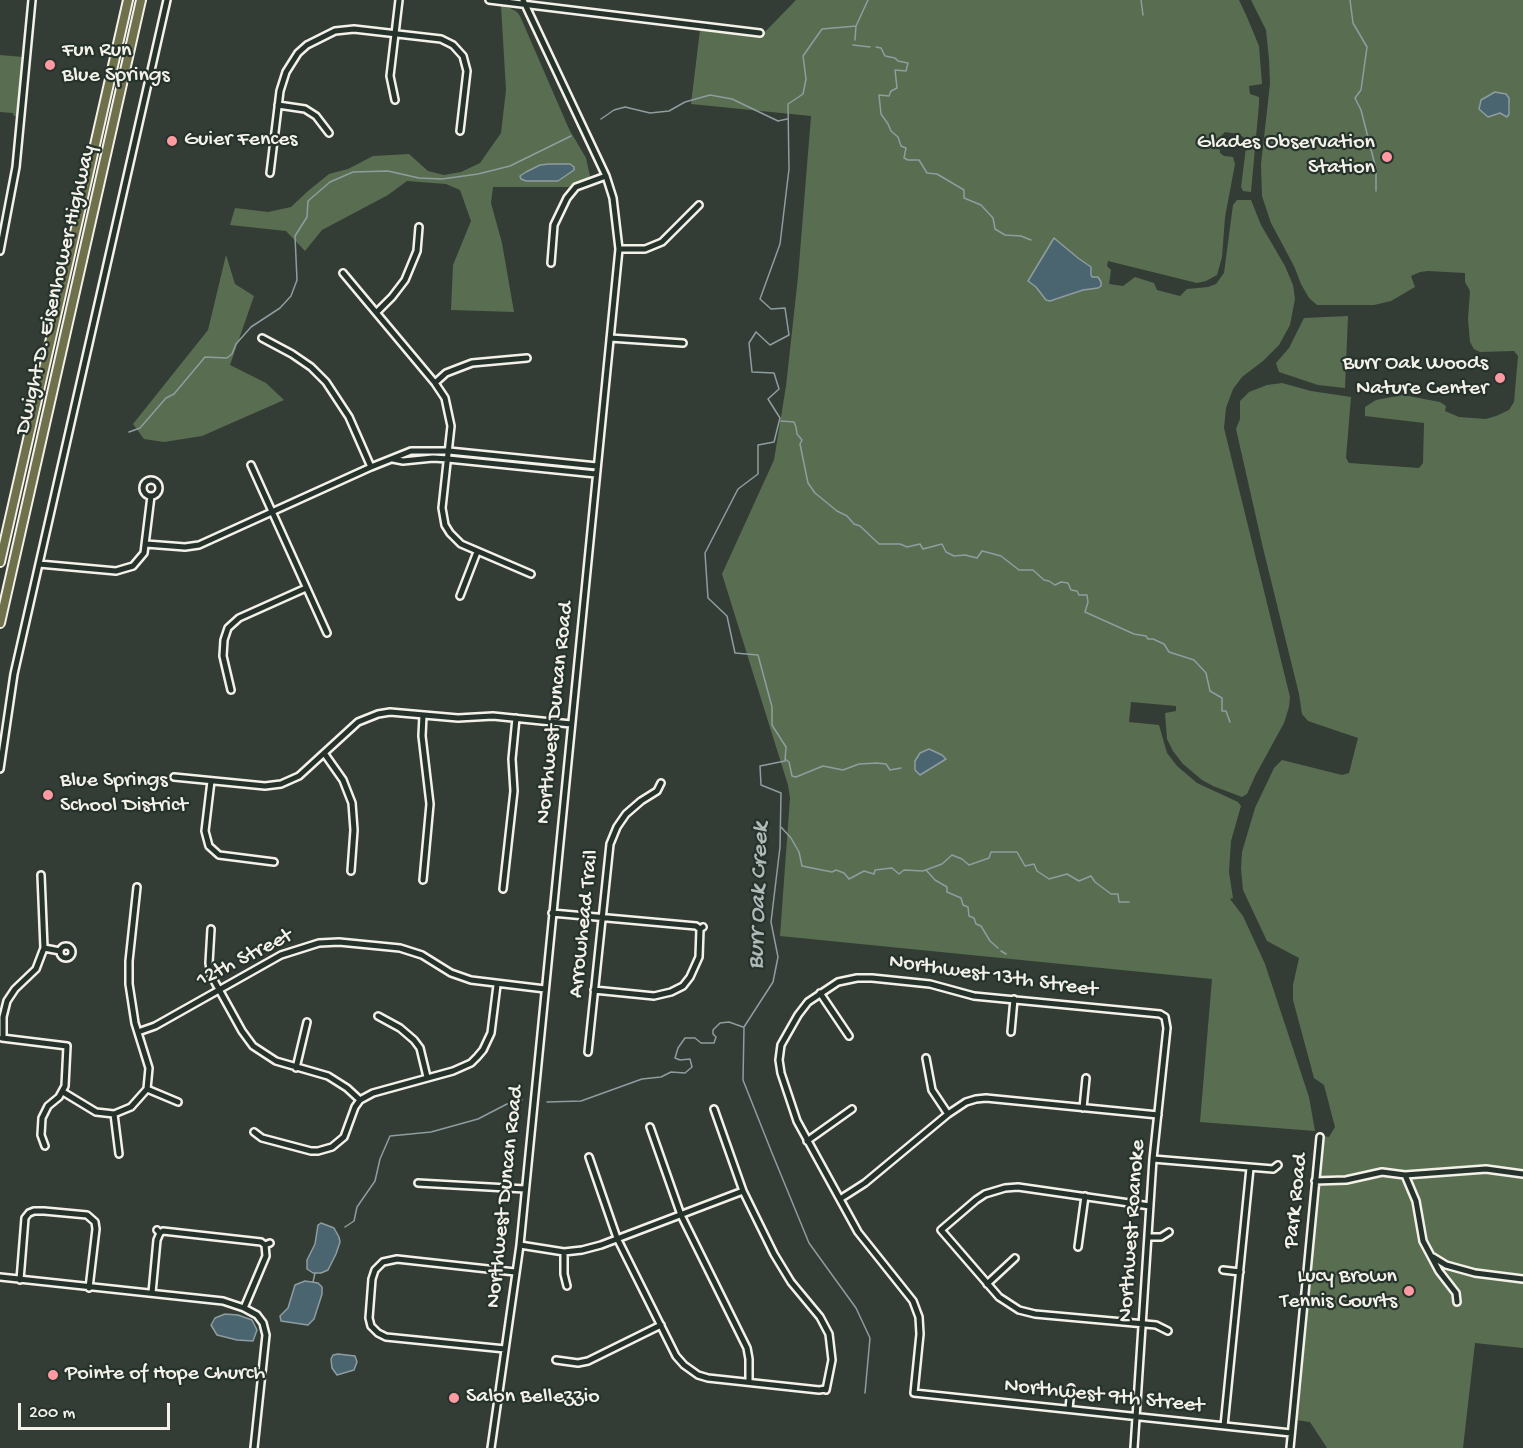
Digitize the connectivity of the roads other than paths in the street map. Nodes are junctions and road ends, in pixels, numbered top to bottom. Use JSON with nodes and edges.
{"nodes":[{"id":1,"x":32,"y":0,"type":"edge"},
{"id":2,"x":128,"y":0,"type":"edge"},
{"id":3,"x":141,"y":0,"type":"edge"},
{"id":4,"x":166,"y":0,"type":"edge"},
{"id":5,"x":399,"y":0,"type":"edge"},
{"id":6,"x":489,"y":0,"type":"edge"},
{"id":7,"x":523,"y":2,"type":"edge"},
{"id":8,"x":760,"y":33,"type":"dead end"},
{"id":9,"x":395,"y":34,"type":"junction"},
{"id":10,"x":395,"y":100,"type":"dead end"},
{"id":11,"x":278,"y":105,"type":"junction"},
{"id":12,"x":460,"y":130,"type":"dead end"},
{"id":13,"x":329,"y":133,"type":"dead end"},
{"id":14,"x":270,"y":173,"type":"dead end"},
{"id":15,"x":606,"y":176,"type":"junction"},
{"id":16,"x":699,"y":205,"type":"dead end"},
{"id":17,"x":420,"y":227,"type":"dead end"},
{"id":18,"x":619,"y":249,"type":"junction"},
{"id":19,"x":0,"y":251,"type":"edge"},
{"id":20,"x":551,"y":262,"type":"dead end"},
{"id":21,"x":343,"y":273,"type":"dead end"},
{"id":22,"x":377,"y":312,"type":"junction"},
{"id":23,"x":262,"y":338,"type":"dead end"},
{"id":24,"x":610,"y":338,"type":"junction"},
{"id":25,"x":683,"y":343,"type":"dead end"},
{"id":26,"x":527,"y":358,"type":"dead end"},
{"id":27,"x":435,"y":383,"type":"junction"},
{"id":28,"x":449,"y":451,"type":"junction"},
{"id":29,"x":520,"y":458,"type":"junction"},
{"id":30,"x":393,"y":459,"type":"junction"},
{"id":31,"x":448,"y":459,"type":"junction"},
{"id":32,"x":251,"y":465,"type":"dead end"},
{"id":33,"x":519,"y":466,"type":"junction"},
{"id":34,"x":597,"y":466,"type":"junction"},
{"id":35,"x":371,"y":467,"type":"junction"},
{"id":36,"x":596,"y":474,"type":"junction"},
{"id":37,"x":151,"y":496,"type":"dead end"},
{"id":38,"x":272,"y":512,"type":"junction"},
{"id":39,"x":146,"y":544,"type":"junction"},
{"id":40,"x":477,"y":552,"type":"junction"},
{"id":41,"x":0,"y":562,"type":"edge"},
{"id":42,"x":39,"y":564,"type":"junction"},
{"id":43,"x":531,"y":574,"type":"dead end"},
{"id":44,"x":306,"y":588,"type":"junction"},
{"id":45,"x":460,"y":596,"type":"dead end"},
{"id":46,"x":0,"y":622,"type":"edge"},
{"id":47,"x":327,"y":633,"type":"dead end"},
{"id":48,"x":231,"y":690,"type":"dead end"},
{"id":49,"x":423,"y":716,"type":"junction"},
{"id":50,"x":516,"y":718,"type":"junction"},
{"id":51,"x":571,"y":724,"type":"junction"},
{"id":52,"x":324,"y":753,"type":"junction"},
{"id":53,"x":0,"y":769,"type":"edge"},
{"id":54,"x":174,"y":777,"type":"dead end"},
{"id":55,"x":211,"y":781,"type":"junction"},
{"id":56,"x":661,"y":783,"type":"dead end"},
{"id":57,"x":274,"y":862,"type":"dead end"},
{"id":58,"x":351,"y":871,"type":"dead end"},
{"id":59,"x":41,"y":875,"type":"dead end"},
{"id":60,"x":423,"y":880,"type":"dead end"},
{"id":61,"x":137,"y":887,"type":"dead end"},
{"id":62,"x":503,"y":889,"type":"dead end"},
{"id":63,"x":552,"y":913,"type":"junction"},
{"id":64,"x":601,"y":916,"type":"junction"},
{"id":65,"x":211,"y":929,"type":"dead end"},
{"id":66,"x":44,"y":948,"type":"junction"},
{"id":67,"x":60,"y":951,"type":"dead end"},
{"id":68,"x":496,"y":985,"type":"junction"},
{"id":69,"x":544,"y":989,"type":"junction"},
{"id":70,"x":218,"y":990,"type":"junction"},
{"id":71,"x":594,"y":990,"type":"junction"},
{"id":72,"x":820,"y":993,"type":"junction"},
{"id":73,"x":1014,"y":999,"type":"junction"},
{"id":74,"x":1168,"y":1015,"type":"joint"},
{"id":75,"x":378,"y":1016,"type":"dead end"},
{"id":76,"x":307,"y":1022,"type":"dead end"},
{"id":77,"x":138,"y":1032,"type":"junction"},
{"id":78,"x":1011,"y":1032,"type":"dead end"},
{"id":79,"x":849,"y":1036,"type":"dead end"},
{"id":80,"x":2,"y":1038,"type":"edge"},
{"id":81,"x":588,"y":1052,"type":"dead end"},
{"id":82,"x":926,"y":1058,"type":"dead end"},
{"id":83,"x":296,"y":1068,"type":"junction"},
{"id":84,"x":427,"y":1077,"type":"junction"},
{"id":85,"x":1086,"y":1078,"type":"dead end"},
{"id":86,"x":147,"y":1089,"type":"junction"},
{"id":87,"x":63,"y":1092,"type":"junction"},
{"id":88,"x":360,"y":1100,"type":"junction"},
{"id":89,"x":178,"y":1102,"type":"dead end"},
{"id":90,"x":1083,"y":1108,"type":"junction"},
{"id":91,"x":852,"y":1109,"type":"dead end"},
{"id":92,"x":714,"y":1110,"type":"dead end"},
{"id":93,"x":114,"y":1114,"type":"junction"},
{"id":94,"x":948,"y":1114,"type":"junction"},
{"id":95,"x":1158,"y":1114,"type":"junction"},
{"id":96,"x":650,"y":1127,"type":"dead end"},
{"id":97,"x":254,"y":1132,"type":"dead end"},
{"id":98,"x":1320,"y":1137,"type":"dead end"},
{"id":99,"x":807,"y":1140,"type":"junction"},
{"id":100,"x":45,"y":1146,"type":"dead end"},
{"id":101,"x":119,"y":1154,"type":"dead end"},
{"id":102,"x":589,"y":1156,"type":"dead end"},
{"id":103,"x":1153,"y":1159,"type":"junction"},
{"id":104,"x":1278,"y":1165,"type":"dead end"},
{"id":105,"x":1250,"y":1168,"type":"junction"},
{"id":106,"x":1523,"y":1174,"type":"edge"},
{"id":107,"x":1405,"y":1175,"type":"junction"},
{"id":108,"x":1315,"y":1181,"type":"junction"},
{"id":109,"x":418,"y":1183,"type":"dead end"},
{"id":110,"x":525,"y":1189,"type":"junction"},
{"id":111,"x":743,"y":1191,"type":"junction"},
{"id":112,"x":1085,"y":1196,"type":"junction"},
{"id":113,"x":840,"y":1199,"type":"junction"},
{"id":114,"x":1149,"y":1206,"type":"junction"},
{"id":115,"x":681,"y":1215,"type":"junction"},
{"id":116,"x":1169,"y":1232,"type":"dead end"},
{"id":117,"x":1148,"y":1237,"type":"junction"},
{"id":118,"x":617,"y":1238,"type":"junction"},
{"id":119,"x":520,"y":1245,"type":"junction"},
{"id":120,"x":1078,"y":1247,"type":"dead end"},
{"id":121,"x":564,"y":1251,"type":"junction"},
{"id":122,"x":1432,"y":1256,"type":"junction"},
{"id":123,"x":1015,"y":1258,"type":"dead end"},
{"id":124,"x":1224,"y":1270,"type":"dead end"},
{"id":125,"x":515,"y":1272,"type":"junction"},
{"id":126,"x":1240,"y":1272,"type":"junction"},
{"id":127,"x":0,"y":1277,"type":"edge"},
{"id":128,"x":1523,"y":1279,"type":"edge"},
{"id":129,"x":20,"y":1280,"type":"junction"},
{"id":130,"x":987,"y":1284,"type":"junction"},
{"id":131,"x":567,"y":1286,"type":"dead end"},
{"id":132,"x":89,"y":1287,"type":"junction"},
{"id":133,"x":152,"y":1293,"type":"junction"},
{"id":134,"x":1457,"y":1302,"type":"dead end"},
{"id":135,"x":244,"y":1308,"type":"junction"},
{"id":136,"x":1143,"y":1323,"type":"junction"},
{"id":137,"x":661,"y":1325,"type":"junction"},
{"id":138,"x":1168,"y":1331,"type":"dead end"},
{"id":139,"x":505,"y":1349,"type":"junction"},
{"id":140,"x":556,"y":1360,"type":"dead end"},
{"id":141,"x":749,"y":1382,"type":"junction"},
{"id":142,"x":1071,"y":1388,"type":"dead end"},
{"id":143,"x":914,"y":1393,"type":"joint"},
{"id":144,"x":1070,"y":1409,"type":"junction"},
{"id":145,"x":1136,"y":1417,"type":"junction"},
{"id":146,"x":1224,"y":1426,"type":"junction"},
{"id":147,"x":1291,"y":1433,"type":"junction"},
{"id":148,"x":254,"y":1448,"type":"edge"},
{"id":149,"x":491,"y":1448,"type":"edge"},
{"id":150,"x":1134,"y":1448,"type":"edge"},
{"id":151,"x":1290,"y":1448,"type":"edge"}],
"edges":[{"from":1,"to":19,"type":"street"},
{"from":2,"to":41,"type":"highway","name":"Dwight D. Eisenhower Highway"},
{"from":3,"to":46,"type":"highway","name":"Dwight D. Eisenhower Highway"},
{"from":4,"to":42,"type":"street"},
{"from":5,"to":9,"type":"street"},
{"from":6,"to":7,"type":"street"},
{"from":7,"to":8,"type":"street"},
{"from":7,"to":15,"type":"street","name":"Northwest Duncan Road"},
{"from":9,"to":10,"type":"street"},
{"from":9,"to":11,"type":"street"},
{"from":9,"to":12,"type":"street"},
{"from":11,"to":13,"type":"street"},
{"from":11,"to":14,"type":"street"},
{"from":15,"to":18,"type":"street","name":"Northwest Duncan Road"},
{"from":15,"to":20,"type":"street"},
{"from":16,"to":18,"type":"street"},
{"from":17,"to":22,"type":"street"},
{"from":18,"to":24,"type":"street","name":"Northwest Duncan Road"},
{"from":21,"to":22,"type":"street"},
{"from":22,"to":27,"type":"street"},
{"from":23,"to":35,"type":"street"},
{"from":24,"to":25,"type":"street"},
{"from":24,"to":34,"type":"street","name":"Northwest Duncan Road"},
{"from":26,"to":27,"type":"street"},
{"from":27,"to":28,"type":"street"},
{"from":28,"to":29,"type":"street"},
{"from":28,"to":30,"type":"street"},
{"from":28,"to":31,"type":"street"},
{"from":29,"to":33,"type":"street"},
{"from":29,"to":34,"type":"street"},
{"from":30,"to":31,"type":"street"},
{"from":30,"to":35,"type":"street"},
{"from":31,"to":33,"type":"street"},
{"from":31,"to":40,"type":"street"},
{"from":32,"to":38,"type":"street"},
{"from":33,"to":36,"type":"street"},
{"from":34,"to":36,"type":"street","name":"Northwest Duncan Road"},
{"from":35,"to":38,"type":"street"},
{"from":36,"to":51,"type":"street","name":"Northwest Duncan Road"},
{"from":37,"to":39,"type":"street"},
{"from":38,"to":39,"type":"street"},
{"from":38,"to":44,"type":"street"},
{"from":39,"to":42,"type":"street"},
{"from":40,"to":43,"type":"street"},
{"from":40,"to":45,"type":"street"},
{"from":42,"to":53,"type":"street"},
{"from":44,"to":47,"type":"street"},
{"from":44,"to":48,"type":"street"},
{"from":49,"to":50,"type":"street"},
{"from":49,"to":52,"type":"street"},
{"from":49,"to":60,"type":"street"},
{"from":50,"to":51,"type":"street"},
{"from":50,"to":62,"type":"street"},
{"from":51,"to":63,"type":"street","name":"Northwest Duncan Road"},
{"from":52,"to":55,"type":"street"},
{"from":52,"to":58,"type":"street"},
{"from":54,"to":55,"type":"street"},
{"from":55,"to":57,"type":"street"},
{"from":56,"to":64,"type":"street","name":"Arrowhead Trail"},
{"from":59,"to":66,"type":"street"},
{"from":61,"to":77,"type":"street"},
{"from":63,"to":64,"type":"street"},
{"from":63,"to":69,"type":"street","name":"Northwest Duncan Road"},
{"from":64,"to":71,"type":"street","name":"Arrowhead Trail"},
{"from":64,"to":71,"type":"street"},
{"from":65,"to":70,"type":"street"},
{"from":66,"to":67,"type":"street"},
{"from":66,"to":80,"type":"street"},
{"from":68,"to":69,"type":"street","name":"12th Street"},
{"from":68,"to":70,"type":"street","name":"12th Street"},
{"from":68,"to":84,"type":"street"},
{"from":69,"to":110,"type":"street","name":"Northwest Duncan Road"},
{"from":70,"to":77,"type":"street","name":"12th Street"},
{"from":70,"to":83,"type":"street"},
{"from":71,"to":81,"type":"street","name":"Arrowhead Trail"},
{"from":72,"to":73,"type":"street","name":"Northwest 13th Street"},
{"from":72,"to":79,"type":"street"},
{"from":72,"to":99,"type":"street","name":"Northwest 13th Street"},
{"from":73,"to":74,"type":"street","name":"Northwest 13th Street"},
{"from":73,"to":78,"type":"street"},
{"from":74,"to":95,"type":"street","name":"Northwest Roanoke"},
{"from":75,"to":84,"type":"street"},
{"from":76,"to":83,"type":"street"},
{"from":77,"to":86,"type":"street"},
{"from":80,"to":87,"type":"street"},
{"from":82,"to":94,"type":"street"},
{"from":83,"to":88,"type":"street"},
{"from":84,"to":88,"type":"street"},
{"from":85,"to":90,"type":"street"},
{"from":86,"to":89,"type":"street"},
{"from":86,"to":93,"type":"street"},
{"from":87,"to":93,"type":"street"},
{"from":87,"to":100,"type":"street"},
{"from":88,"to":97,"type":"street"},
{"from":90,"to":94,"type":"street"},
{"from":90,"to":95,"type":"street"},
{"from":91,"to":99,"type":"street"},
{"from":92,"to":111,"type":"street"},
{"from":93,"to":101,"type":"street"},
{"from":94,"to":113,"type":"street"},
{"from":95,"to":103,"type":"street","name":"Northwest Roanoke"},
{"from":96,"to":115,"type":"street"},
{"from":98,"to":108,"type":"street","name":"Park Road"},
{"from":99,"to":113,"type":"street","name":"Northwest 13th Street"},
{"from":102,"to":118,"type":"street"},
{"from":103,"to":105,"type":"street"},
{"from":103,"to":114,"type":"street","name":"Northwest Roanoke"},
{"from":104,"to":105,"type":"street"},
{"from":105,"to":126,"type":"street"},
{"from":106,"to":107,"type":"street"},
{"from":107,"to":108,"type":"street"},
{"from":107,"to":122,"type":"street"},
{"from":108,"to":147,"type":"street","name":"Park Road"},
{"from":109,"to":110,"type":"street"},
{"from":110,"to":119,"type":"street","name":"Northwest Duncan Road"},
{"from":111,"to":115,"type":"street"},
{"from":111,"to":141,"type":"street"},
{"from":112,"to":114,"type":"street"},
{"from":112,"to":120,"type":"street"},
{"from":112,"to":130,"type":"street"},
{"from":113,"to":143,"type":"street","name":"Northwest 13th Street"},
{"from":114,"to":117,"type":"street","name":"Northwest Roanoke"},
{"from":115,"to":118,"type":"street"},
{"from":115,"to":141,"type":"street"},
{"from":116,"to":117,"type":"street"},
{"from":117,"to":136,"type":"street","name":"Northwest Roanoke"},
{"from":118,"to":121,"type":"street"},
{"from":118,"to":137,"type":"street"},
{"from":119,"to":121,"type":"street"},
{"from":119,"to":125,"type":"street","name":"Northwest Duncan Road"},
{"from":121,"to":131,"type":"street"},
{"from":122,"to":128,"type":"street"},
{"from":122,"to":134,"type":"street"},
{"from":123,"to":130,"type":"street"},
{"from":124,"to":126,"type":"street"},
{"from":125,"to":139,"type":"street","name":"Northwest Duncan Road"},
{"from":125,"to":139,"type":"street"},
{"from":126,"to":146,"type":"street"},
{"from":127,"to":129,"type":"street"},
{"from":129,"to":132,"type":"street"},
{"from":129,"to":132,"type":"street"},
{"from":130,"to":136,"type":"street"},
{"from":132,"to":133,"type":"street"},
{"from":133,"to":135,"type":"street"},
{"from":133,"to":135,"type":"street"},
{"from":135,"to":148,"type":"street"},
{"from":136,"to":138,"type":"street"},
{"from":136,"to":145,"type":"street","name":"Northwest Roanoke"},
{"from":137,"to":140,"type":"street"},
{"from":137,"to":141,"type":"street"},
{"from":139,"to":149,"type":"street","name":"Northwest Duncan Road"},
{"from":142,"to":144,"type":"street"},
{"from":143,"to":144,"type":"street","name":"Northwest 9th Street"},
{"from":144,"to":145,"type":"street","name":"Northwest 9th Street"},
{"from":145,"to":146,"type":"street","name":"Northwest 9th Street"},
{"from":145,"to":150,"type":"street","name":"Northwest Roanoke"},
{"from":146,"to":147,"type":"street","name":"Northwest 9th Street"},
{"from":147,"to":151,"type":"street","name":"Park Road"}]}
